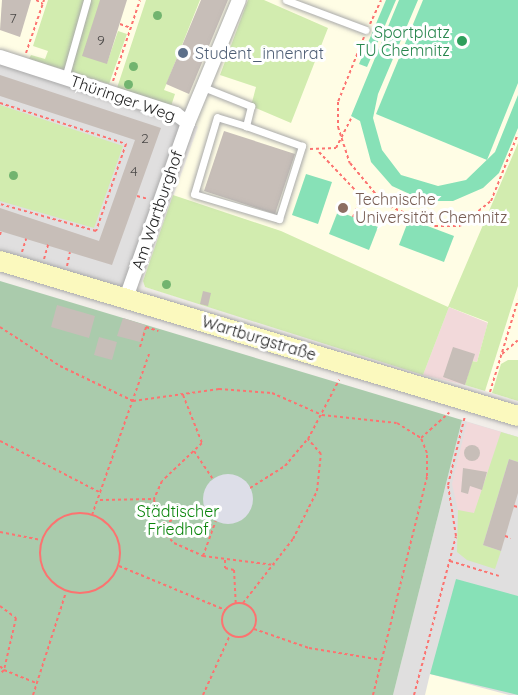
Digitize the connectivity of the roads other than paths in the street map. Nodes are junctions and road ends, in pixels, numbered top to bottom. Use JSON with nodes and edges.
{"nodes":[{"id":1,"x":87,"y":0,"type":"edge"},
{"id":2,"x":239,"y":0,"type":"edge"},
{"id":3,"x":286,"y":0,"type":"edge"},
{"id":4,"x":366,"y":30,"type":"road end"},
{"id":5,"x":0,"y":57,"type":"edge"},
{"id":6,"x":65,"y":78,"type":"junction"},
{"id":7,"x":203,"y":87,"type":"junction"},
{"id":8,"x":188,"y":123,"type":"junction"},
{"id":9,"x":246,"y":126,"type":"junction"},
{"id":10,"x":0,"y":261,"type":"edge"},
{"id":11,"x":126,"y":298,"type":"junction"},
{"id":12,"x":518,"y":416,"type":"edge"}],
"edges":[{"from":1,"to":6,"type":"lane"},
{"from":2,"to":7,"type":"street","name":"Thüringer Weg"},
{"from":3,"to":4,"type":"lane"},
{"from":5,"to":6,"type":"street","name":"Thüringer Weg"},
{"from":6,"to":8,"type":"street","name":"Thüringer Weg"},
{"from":7,"to":8,"type":"street","name":"Thüringer Weg"},
{"from":7,"to":9,"type":"lane"},
{"from":8,"to":11,"type":"street","name":"Am Wartburghof"},
{"from":9,"to":9,"type":"lane"},
{"from":10,"to":11,"type":"main road","name":"Wartburgstraße"},
{"from":11,"to":12,"type":"main road","name":"Wartburgstraße"}]}
